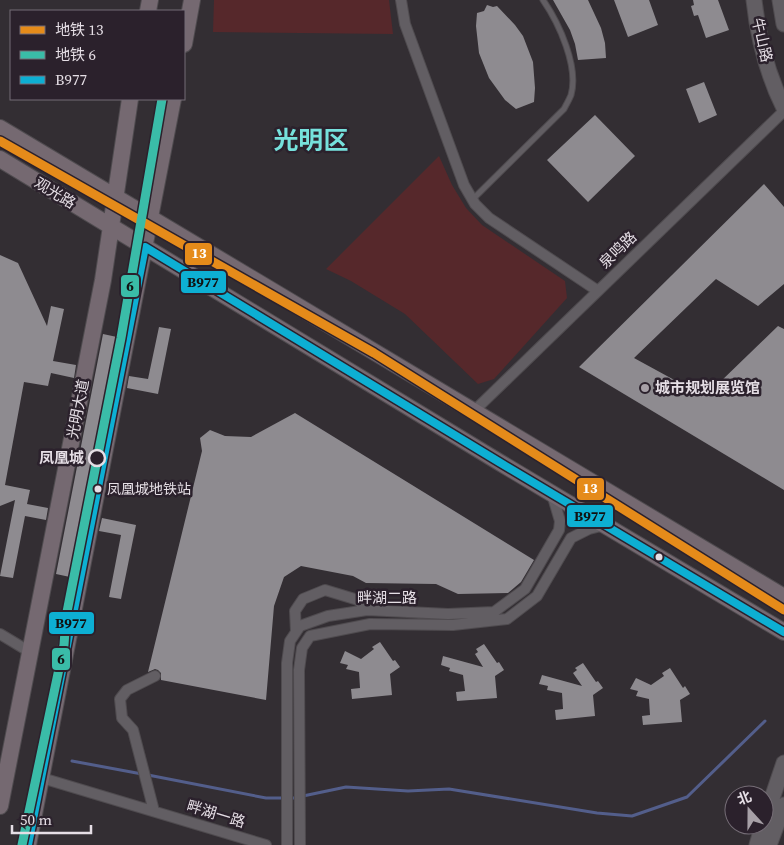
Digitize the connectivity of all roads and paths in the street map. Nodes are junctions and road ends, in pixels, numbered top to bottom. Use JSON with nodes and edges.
{"nodes":[{"id":1,"x":192,"y":0,"type":"edge"},
{"id":2,"x":401,"y":0,"type":"edge"},
{"id":3,"x":543,"y":0,"type":"edge"},
{"id":4,"x":754,"y":0,"type":"edge"},
{"id":5,"x":780,"y":0,"type":"edge"},
{"id":6,"x":784,"y":24,"type":"edge"},
{"id":7,"x":185,"y":38,"type":"edge"},
{"id":8,"x":130,"y":100,"type":"edge"},
{"id":9,"x":173,"y":100,"type":"edge"},
{"id":10,"x":784,"y":110,"type":"edge"},
{"id":11,"x":0,"y":128,"type":"edge"},
{"id":12,"x":0,"y":159,"type":"edge"},
{"id":13,"x":115,"y":197,"type":"junction"},
{"id":14,"x":472,"y":199,"type":"junction"},
{"id":15,"x":150,"y":218,"type":"junction"},
{"id":16,"x":110,"y":226,"type":"junction"},
{"id":17,"x":145,"y":247,"type":"junction"},
{"id":18,"x":598,"y":291,"type":"junction"},
{"id":19,"x":474,"y":411,"type":"junction"},
{"id":20,"x":552,"y":494,"type":"junction"},
{"id":21,"x":605,"y":525,"type":"junction"},
{"id":22,"x":784,"y":597,"type":"edge"},
{"id":23,"x":367,"y":610,"type":"junction"},
{"id":24,"x":296,"y":632,"type":"junction"},
{"id":25,"x":784,"y":632,"type":"edge"},
{"id":26,"x":0,"y":634,"type":"edge"},
{"id":27,"x":30,"y":652,"type":"junction"},
{"id":28,"x":156,"y":676,"type":"dead end"},
{"id":29,"x":784,"y":763,"type":"edge"},
{"id":30,"x":42,"y":778,"type":"junction"},
{"id":31,"x":774,"y":794,"type":"edge"},
{"id":32,"x":784,"y":805,"type":"edge"},
{"id":33,"x":0,"y":806,"type":"edge"},
{"id":34,"x":154,"y":811,"type":"junction"},
{"id":35,"x":287,"y":841,"type":"edge"},
{"id":36,"x":300,"y":842,"type":"edge"},
{"id":37,"x":28,"y":845,"type":"edge"},
{"id":38,"x":266,"y":845,"type":"edge"},
{"id":39,"x":769,"y":845,"type":"edge"}],
"edges":[{"from":1,"to":7,"type":"main road"},
{"from":2,"to":14,"type":"street"},
{"from":3,"to":14,"type":"lane"},
{"from":4,"to":10,"type":"street","name":"牛山路"},
{"from":5,"to":6,"type":"street","name":"牛山路"},
{"from":8,"to":13,"type":"main road","name":"光明大道"},
{"from":9,"to":15,"type":"main road"},
{"from":10,"to":18,"type":"street","name":"泉鸣路"},
{"from":11,"to":13,"type":"main road","name":"观光路"},
{"from":12,"to":16,"type":"main road","name":"观光路"},
{"from":13,"to":15,"type":"main road","name":"观光路"},
{"from":13,"to":16,"type":"main road","name":"光明大道"},
{"from":14,"to":18,"type":"street"},
{"from":15,"to":17,"type":"main road"},
{"from":15,"to":19,"type":"main road","name":"观光路"},
{"from":16,"to":17,"type":"main road","name":"观光路"},
{"from":16,"to":27,"type":"main road","name":"光明大道"},
{"from":17,"to":20,"type":"main road"},
{"from":17,"to":30,"type":"main road"},
{"from":18,"to":19,"type":"street","name":"泉鸣路"},
{"from":19,"to":22,"type":"main road","name":"观光路"},
{"from":20,"to":21,"type":"main road"},
{"from":20,"to":23,"type":"street","name":"畔湖二路"},
{"from":21,"to":25,"type":"main road"},
{"from":21,"to":36,"type":"street","name":"畔湖二路"},
{"from":23,"to":24,"type":"street","name":"畔湖二路"},
{"from":23,"to":24,"type":"street"},
{"from":24,"to":35,"type":"street"},
{"from":26,"to":27,"type":"street"},
{"from":27,"to":33,"type":"main road","name":"光明大道"},
{"from":28,"to":34,"type":"street"},
{"from":29,"to":31,"type":"street"},
{"from":30,"to":34,"type":"street","name":"畔湖一路"},
{"from":30,"to":37,"type":"main road"},
{"from":32,"to":39,"type":"street"},
{"from":34,"to":38,"type":"street","name":"畔湖一路"}]}
